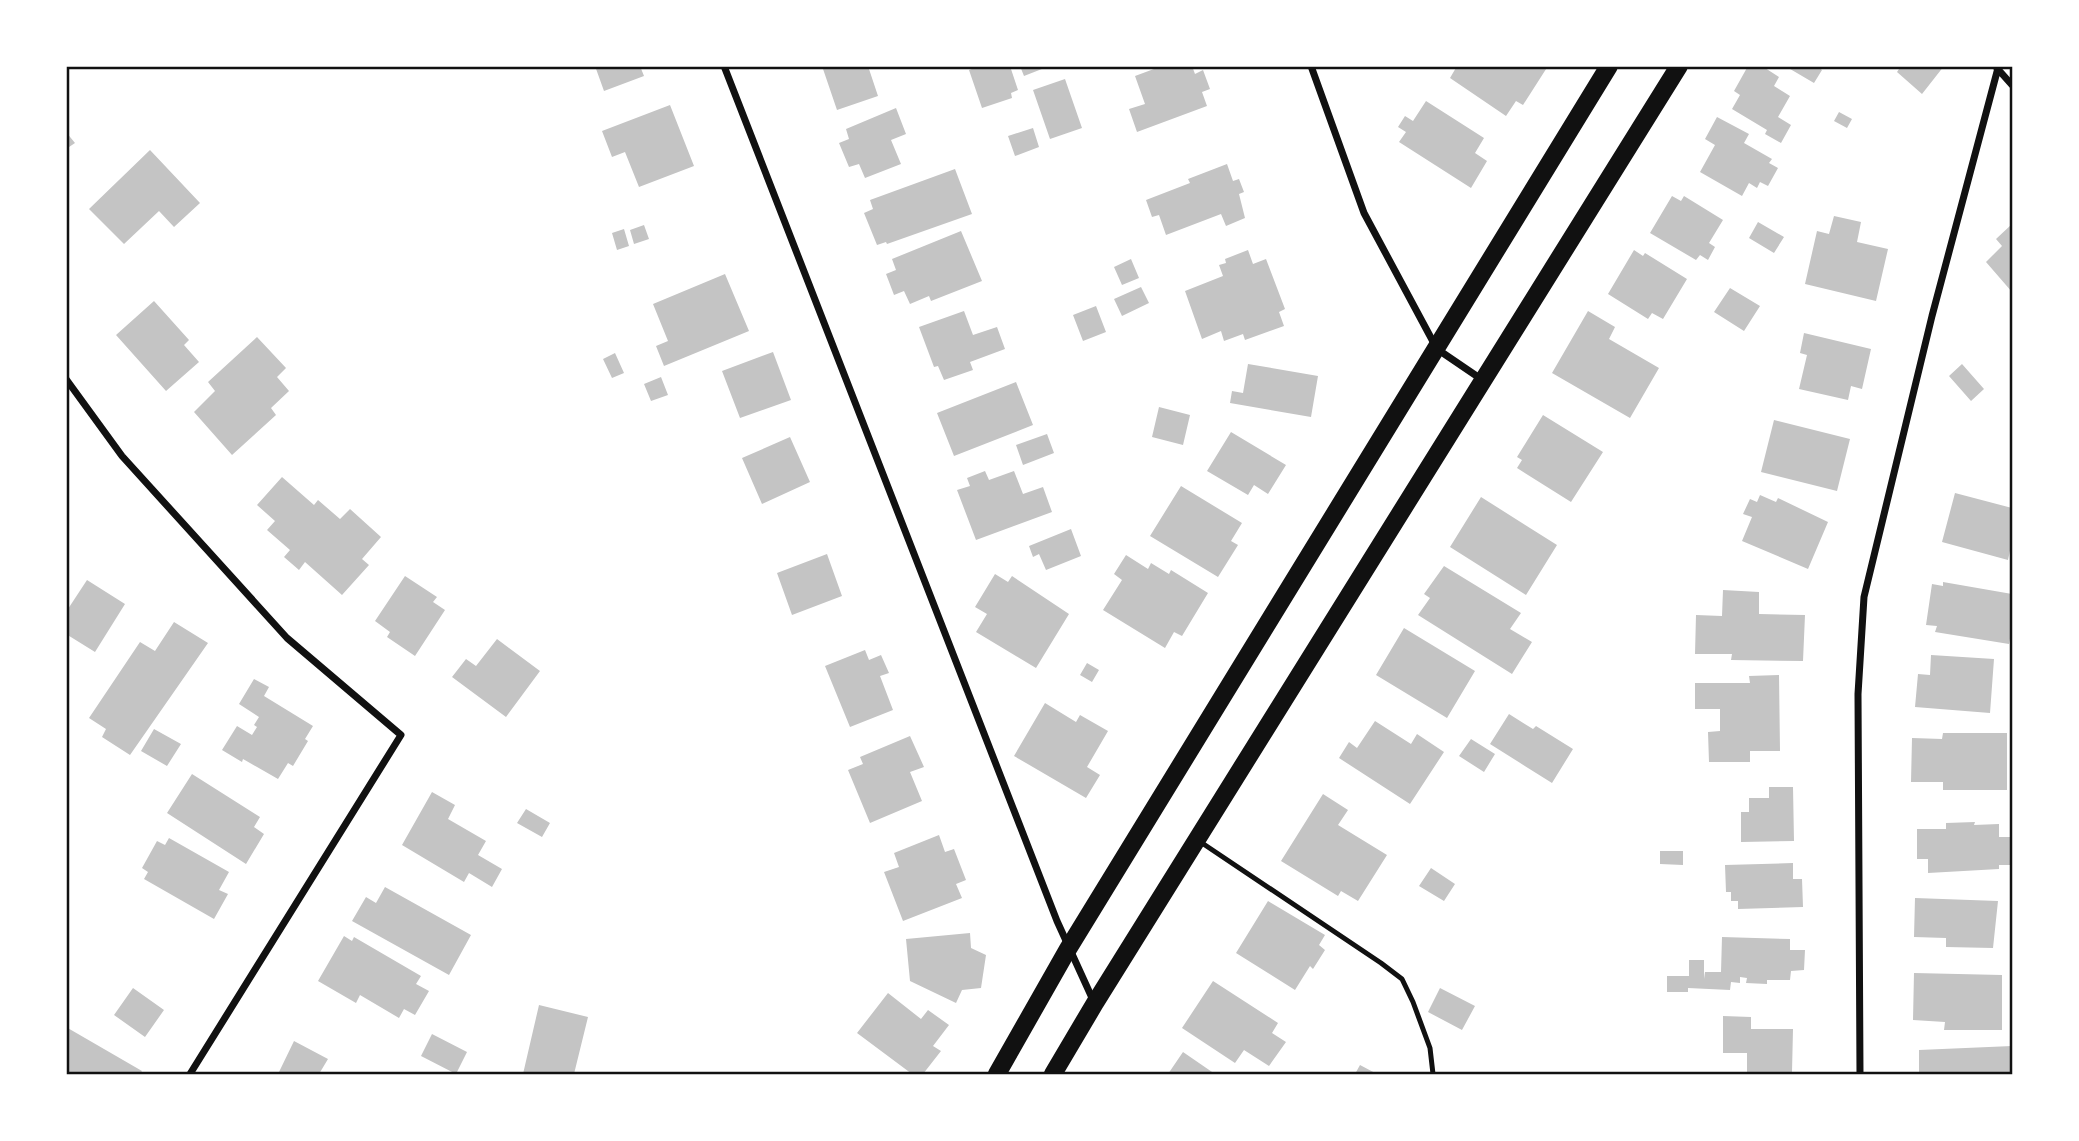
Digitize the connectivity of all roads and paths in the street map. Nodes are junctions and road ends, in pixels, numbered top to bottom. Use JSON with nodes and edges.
{"nodes":[{"id":1,"x":724,"y":66,"type":"edge"},
{"id":2,"x":1311,"y":66,"type":"edge"},
{"id":3,"x":1609,"y":66,"type":"edge"},
{"id":4,"x":1679,"y":66,"type":"edge"},
{"id":5,"x":1997,"y":67,"type":"edge"},
{"id":6,"x":2012,"y":85,"type":"edge"},
{"id":7,"x":1437,"y":349,"type":"junction"},
{"id":8,"x":66,"y":379,"type":"edge"},
{"id":9,"x":1484,"y":381,"type":"junction"},
{"id":10,"x":1197,"y":840,"type":"junction"},
{"id":11,"x":1068,"y":949,"type":"junction"},
{"id":12,"x":1095,"y":1003,"type":"junction"},
{"id":13,"x":190,"y":1074,"type":"edge"},
{"id":14,"x":997,"y":1074,"type":"edge"},
{"id":15,"x":1053,"y":1074,"type":"edge"},
{"id":16,"x":1433,"y":1074,"type":"edge"},
{"id":17,"x":1860,"y":1074,"type":"edge"}],
"edges":[{"from":1,"to":11,"type":"street"},
{"from":2,"to":7,"type":"street"},
{"from":3,"to":7,"type":"main road"},
{"from":4,"to":9,"type":"main road"},
{"from":5,"to":6,"type":"street"},
{"from":5,"to":17,"type":"street"},
{"from":7,"to":9,"type":"street"},
{"from":7,"to":11,"type":"main road"},
{"from":8,"to":13,"type":"street"},
{"from":9,"to":10,"type":"main road"},
{"from":10,"to":12,"type":"main road"},
{"from":10,"to":16,"type":"lane"},
{"from":11,"to":12,"type":"street"},
{"from":11,"to":14,"type":"main road"},
{"from":12,"to":15,"type":"main road"}]}
